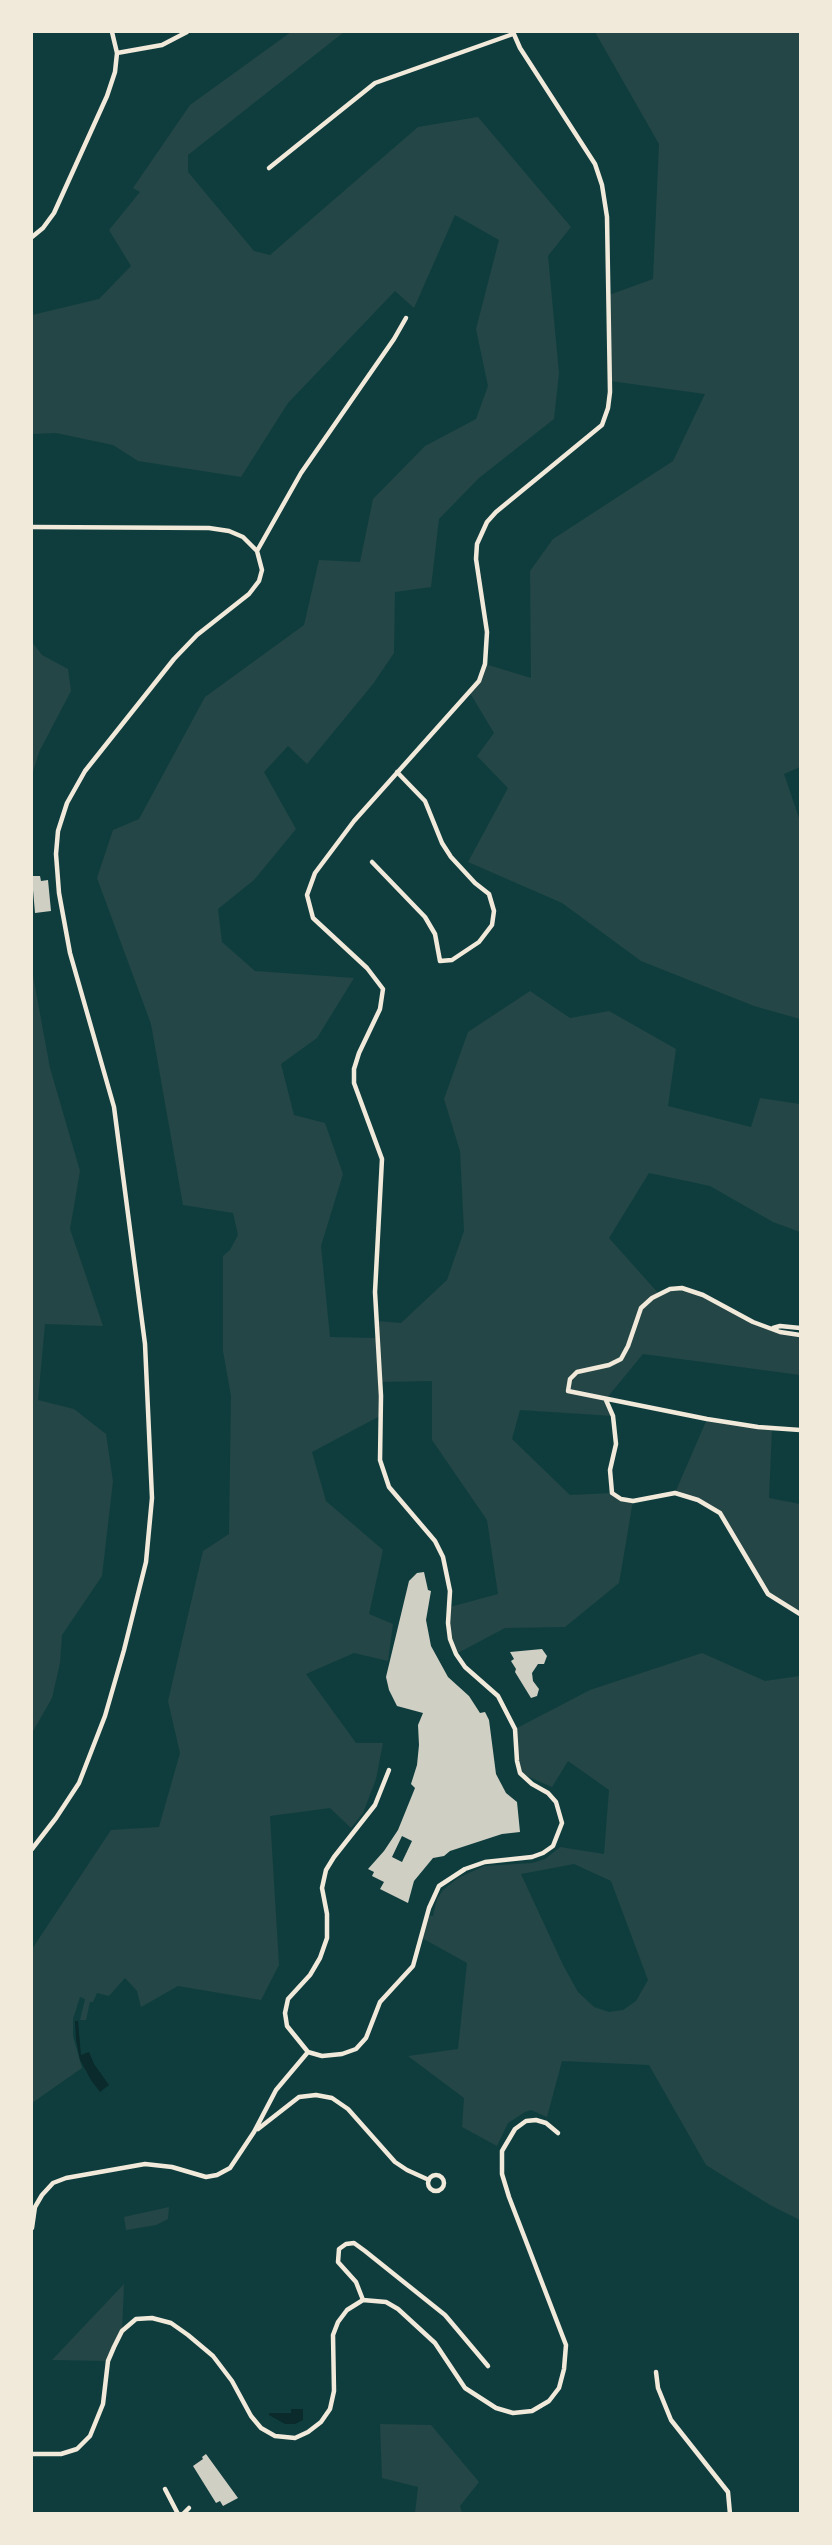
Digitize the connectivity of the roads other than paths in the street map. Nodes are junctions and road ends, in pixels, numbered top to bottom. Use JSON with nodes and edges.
{"nodes":[{"id":1,"x":112,"y":32,"type":"edge"},
{"id":2,"x":187,"y":32,"type":"edge"},
{"id":3,"x":513,"y":33,"type":"edge"},
{"id":4,"x":117,"y":53,"type":"junction"},
{"id":5,"x":269,"y":168,"type":"dead end"},
{"id":6,"x":32,"y":237,"type":"edge"},
{"id":7,"x":406,"y":318,"type":"dead end"},
{"id":8,"x":32,"y":527,"type":"edge"},
{"id":9,"x":257,"y":551,"type":"junction"},
{"id":10,"x":397,"y":772,"type":"junction"},
{"id":11,"x":372,"y":862,"type":"dead end"},
{"id":12,"x":772,"y":1328,"type":"junction"},
{"id":13,"x":800,"y":1328,"type":"edge"},
{"id":14,"x":800,"y":1335,"type":"edge"},
{"id":15,"x":606,"y":1399,"type":"junction"},
{"id":16,"x":800,"y":1430,"type":"edge"},
{"id":17,"x":800,"y":1614,"type":"edge"},
{"id":18,"x":389,"y":1770,"type":"dead end"},
{"id":19,"x":32,"y":1849,"type":"edge"},
{"id":20,"x":308,"y":2052,"type":"junction"},
{"id":21,"x":254,"y":2132,"type":"junction"},
{"id":22,"x":558,"y":2133,"type":"dead end"},
{"id":23,"x":429,"y":2180,"type":"dead end"},
{"id":24,"x":32,"y":2228,"type":"edge"},
{"id":25,"x":363,"y":2300,"type":"junction"},
{"id":26,"x":488,"y":2366,"type":"dead end"},
{"id":27,"x":656,"y":2372,"type":"dead end"},
{"id":28,"x":32,"y":2454,"type":"edge"},
{"id":29,"x":165,"y":2489,"type":"dead end"},
{"id":30,"x":189,"y":2508,"type":"dead end"},
{"id":31,"x":180,"y":2514,"type":"edge"},
{"id":32,"x":730,"y":2514,"type":"edge"}],
"edges":[{"from":1,"to":4,"type":"street"},
{"from":2,"to":4,"type":"street"},
{"from":3,"to":5,"type":"street"},
{"from":3,"to":10,"type":"street"},
{"from":4,"to":6,"type":"street"},
{"from":7,"to":9,"type":"street"},
{"from":8,"to":9,"type":"street"},
{"from":9,"to":19,"type":"street"},
{"from":10,"to":11,"type":"street"},
{"from":10,"to":20,"type":"street"},
{"from":12,"to":13,"type":"street"},
{"from":12,"to":14,"type":"street"},
{"from":12,"to":15,"type":"street"},
{"from":15,"to":16,"type":"street"},
{"from":15,"to":17,"type":"street"},
{"from":18,"to":20,"type":"street"},
{"from":20,"to":21,"type":"street"},
{"from":21,"to":23,"type":"street"},
{"from":21,"to":24,"type":"street"},
{"from":22,"to":25,"type":"street"},
{"from":25,"to":26,"type":"street"},
{"from":25,"to":28,"type":"street"},
{"from":27,"to":32,"type":"street"},
{"from":29,"to":31,"type":"street"},
{"from":30,"to":31,"type":"street"}]}
